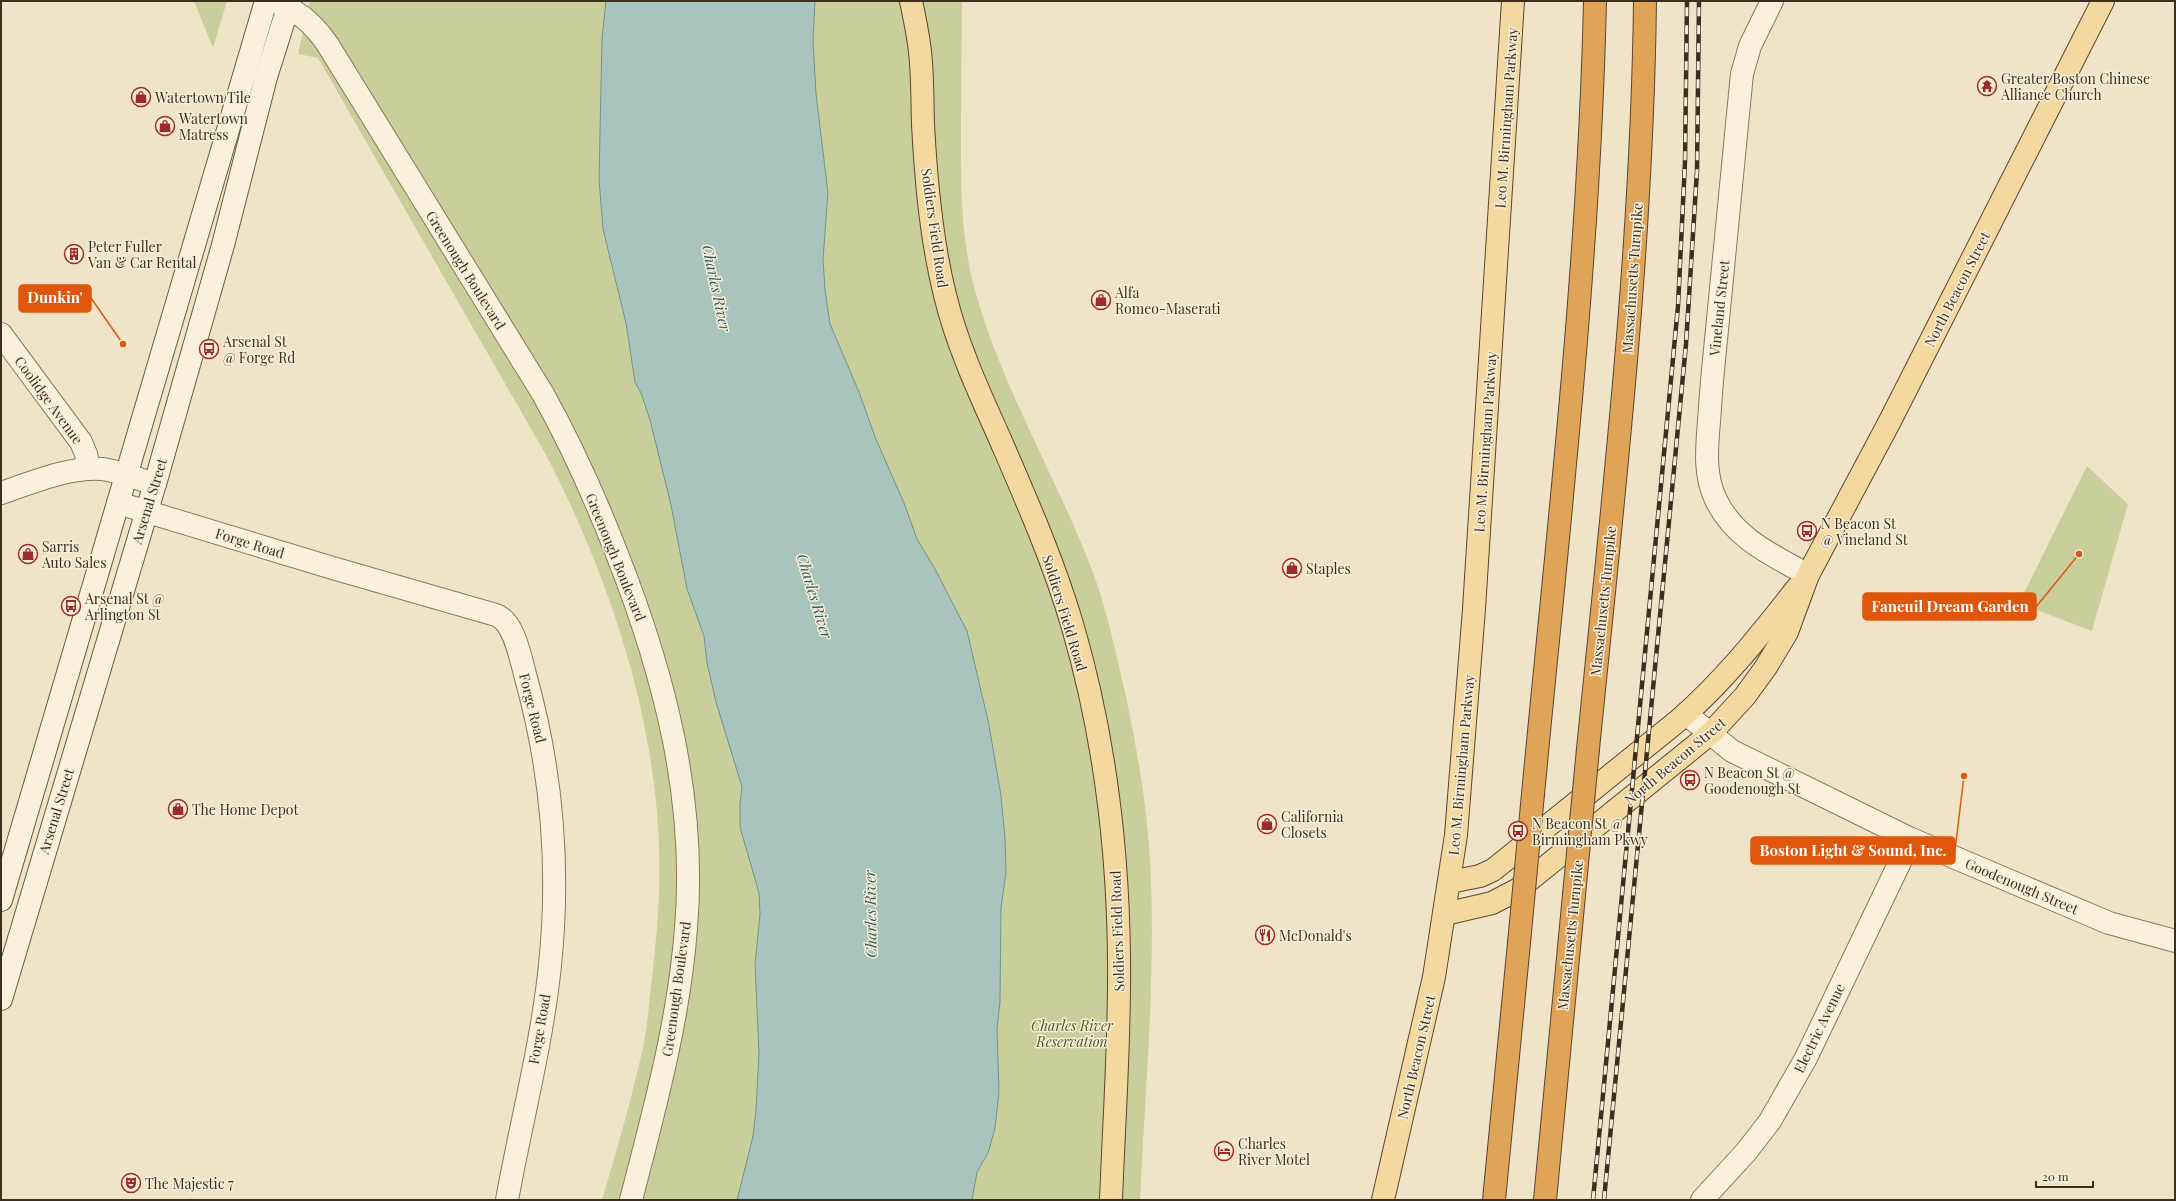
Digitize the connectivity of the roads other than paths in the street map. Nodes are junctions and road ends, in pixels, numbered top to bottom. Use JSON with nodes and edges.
{"nodes":[{"id":1,"x":266,"y":1,"type":"edge"},
{"id":2,"x":911,"y":1,"type":"edge"},
{"id":3,"x":925,"y":1,"type":"edge"},
{"id":4,"x":1513,"y":1,"type":"edge"},
{"id":5,"x":1595,"y":1,"type":"edge"},
{"id":6,"x":1645,"y":1,"type":"edge"},
{"id":7,"x":1772,"y":1,"type":"edge"},
{"id":8,"x":2103,"y":1,"type":"edge"},
{"id":9,"x":284,"y":3,"type":"edge"},
{"id":10,"x":920,"y":44,"type":"junction"},
{"id":11,"x":1,"y":334,"type":"edge"},
{"id":12,"x":88,"y":469,"type":"junction"},
{"id":13,"x":126,"y":476,"type":"junction"},
{"id":14,"x":155,"y":484,"type":"junction"},
{"id":15,"x":1,"y":493,"type":"edge"},
{"id":16,"x":118,"y":503,"type":"junction"},
{"id":17,"x":146,"y":511,"type":"junction"},
{"id":18,"x":1808,"y":575,"type":"junction"},
{"id":19,"x":1686,"y":714,"type":"junction"},
{"id":20,"x":1711,"y":733,"type":"junction"},
{"id":21,"x":1911,"y":839,"type":"junction"},
{"id":22,"x":1450,"y":882,"type":"junction"},
{"id":23,"x":1,"y":900,"type":"edge"},
{"id":24,"x":1445,"y":914,"type":"junction"},
{"id":25,"x":2175,"y":941,"type":"edge"},
{"id":26,"x":1,"y":999,"type":"edge"},
{"id":27,"x":507,"y":1200,"type":"edge"},
{"id":28,"x":631,"y":1200,"type":"edge"},
{"id":29,"x":1111,"y":1200,"type":"edge"},
{"id":30,"x":1383,"y":1200,"type":"edge"},
{"id":31,"x":1494,"y":1200,"type":"edge"},
{"id":32,"x":1545,"y":1200,"type":"edge"},
{"id":33,"x":1702,"y":1200,"type":"edge"}],
"edges":[{"from":1,"to":13,"type":"street","name":"Arsenal Street"},
{"from":2,"to":10,"type":"main road","name":"Soldiers Field Road"},
{"from":3,"to":10,"type":"main road","name":"Soldiers Field Road"},
{"from":4,"to":22,"type":"main road","name":"Leo M. Birmingham Parkway"},
{"from":5,"to":31,"type":"highway","bridge":true},
{"from":6,"to":32,"type":"highway","name":"Massachusetts Turnpike","bridge":true},
{"from":7,"to":18,"type":"street","name":"Vineland Street"},
{"from":8,"to":18,"type":"main road","name":"North Beacon Street"},
{"from":9,"to":14,"type":"street","name":"Arsenal Street"},
{"from":9,"to":28,"type":"street","name":"Greenough Boulevard"},
{"from":10,"to":29,"type":"main road","name":"Soldiers Field Road"},
{"from":11,"to":12,"type":"street","name":"Coolidge Avenue"},
{"from":12,"to":13,"type":"street"},
{"from":12,"to":15,"type":"street"},
{"from":13,"to":14,"type":"street"},
{"from":13,"to":16,"type":"street","name":"Arsenal Street"},
{"from":14,"to":17,"type":"street","name":"Arsenal Street"},
{"from":16,"to":17,"type":"street","name":"Forge Road"},
{"from":16,"to":23,"type":"street","name":"Arsenal Street"},
{"from":17,"to":26,"type":"street","name":"Arsenal Street"},
{"from":17,"to":27,"type":"street","name":"Forge Road"},
{"from":18,"to":19,"type":"main road","name":"North Beacon Street"},
{"from":18,"to":20,"type":"main road","name":"North Beacon Street"},
{"from":19,"to":20,"type":"street","name":"Goodenough Street"},
{"from":19,"to":22,"type":"main road","name":"North Beacon Street"},
{"from":20,"to":21,"type":"street","name":"Goodenough Street"},
{"from":20,"to":24,"type":"main road","name":"North Beacon Street"},
{"from":21,"to":25,"type":"street","name":"Goodenough Street"},
{"from":21,"to":33,"type":"street","name":"Electric Avenue"},
{"from":22,"to":24,"type":"main road","name":"North Beacon Street"},
{"from":24,"to":30,"type":"main road","name":"North Beacon Street"}]}
